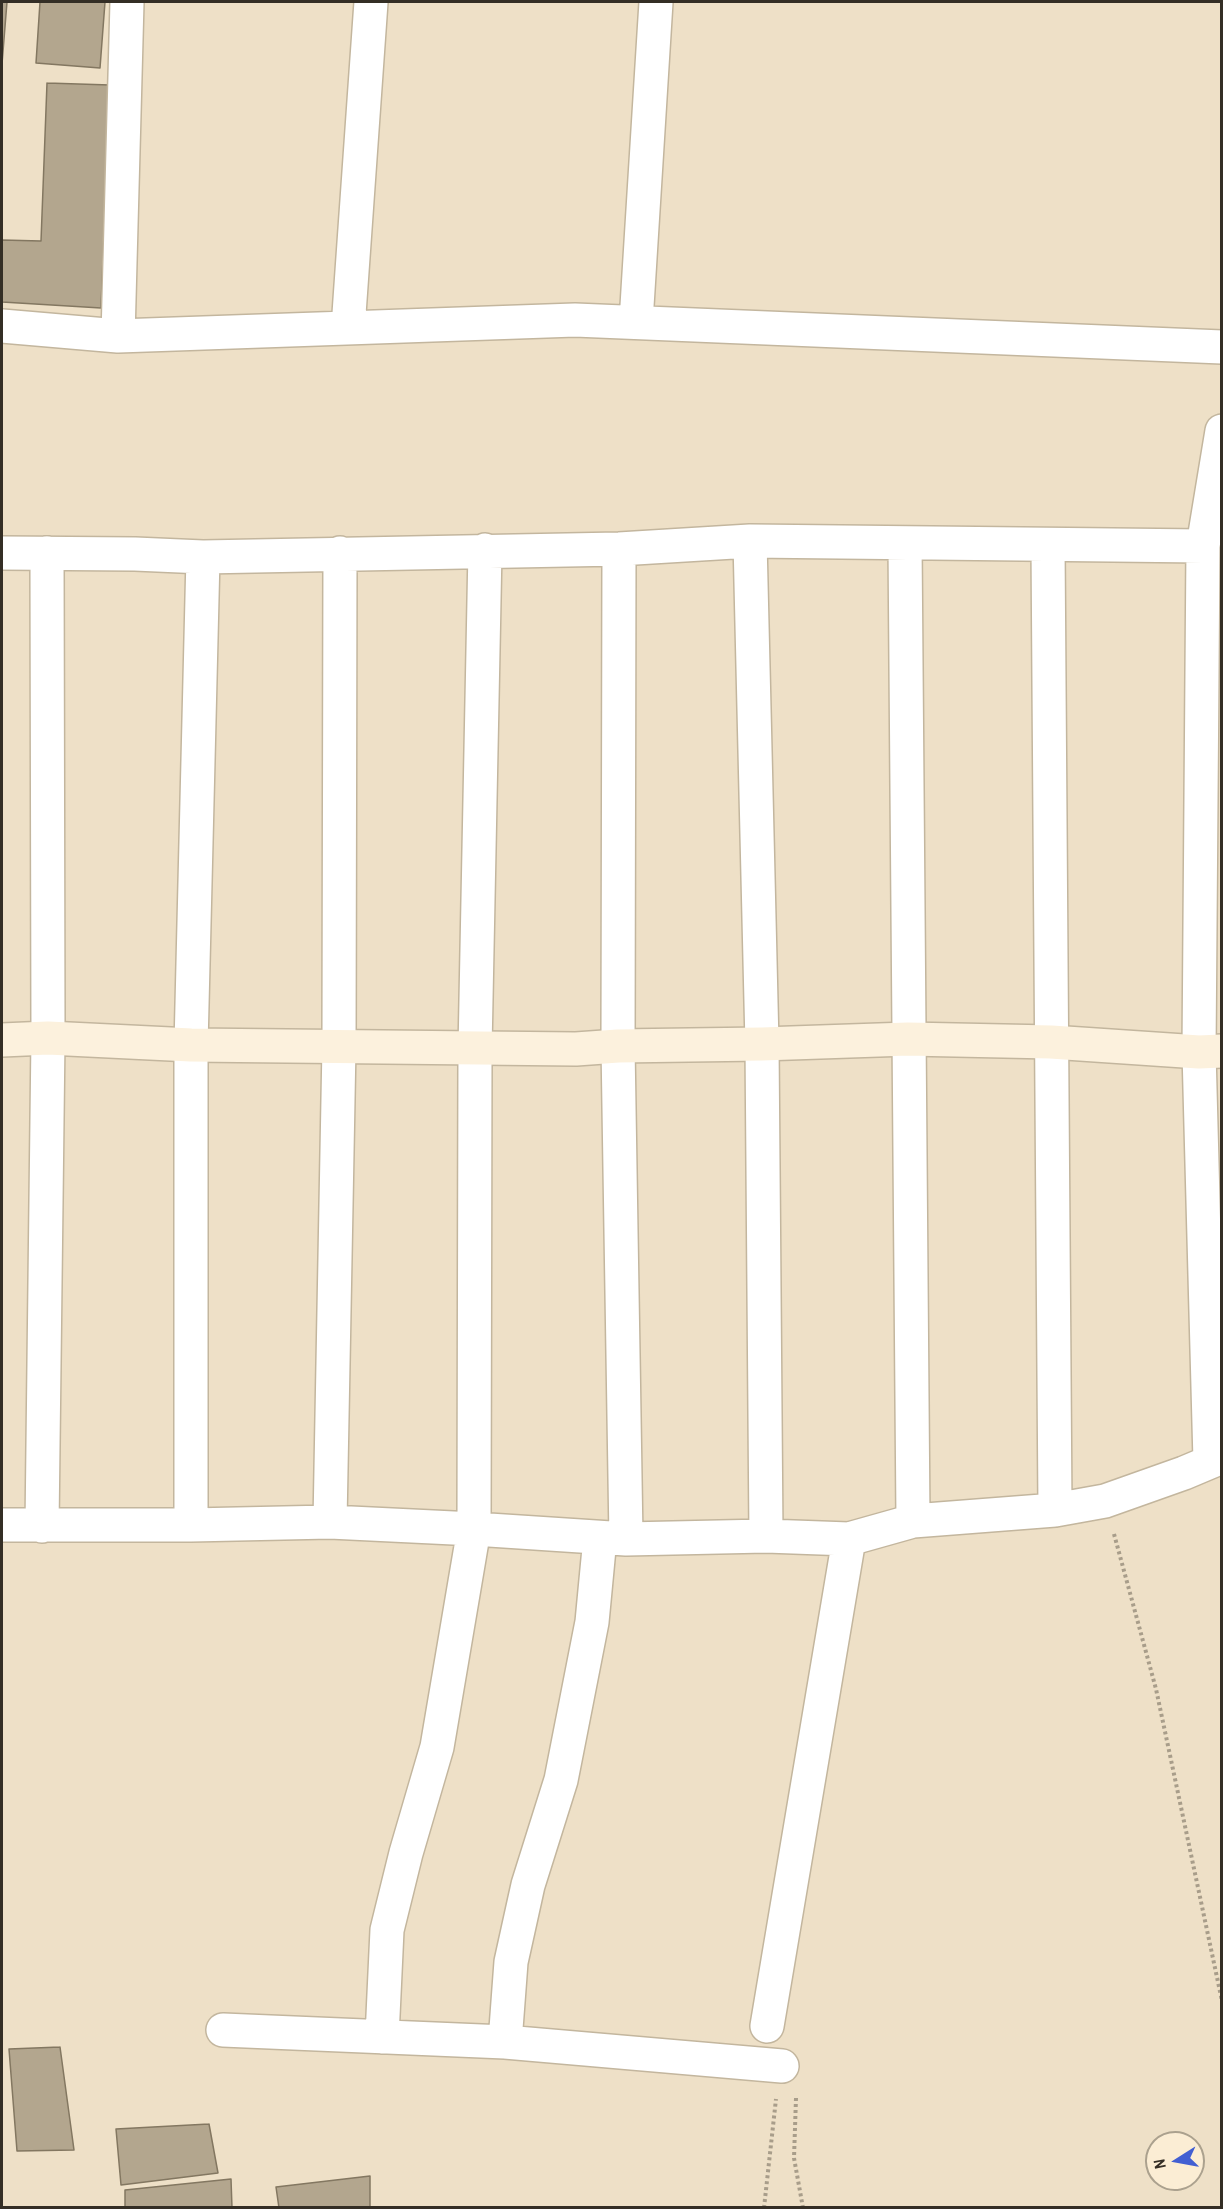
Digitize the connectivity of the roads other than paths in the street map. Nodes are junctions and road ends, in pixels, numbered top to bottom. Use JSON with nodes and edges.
{"nodes":[{"id":1,"x":127,"y":2,"type":"edge"},
{"id":2,"x":371,"y":2,"type":"edge"},
{"id":3,"x":656,"y":2,"type":"edge"},
{"id":4,"x":636,"y":322,"type":"junction"},
{"id":5,"x":2,"y":326,"type":"edge"},
{"id":6,"x":348,"y":328,"type":"junction"},
{"id":7,"x":118,"y":336,"type":"junction"},
{"id":8,"x":1221,"y":347,"type":"edge"},
{"id":9,"x":1221,"y":431,"type":"edge"},
{"id":10,"x":750,"y":541,"type":"junction"},
{"id":11,"x":905,"y":543,"type":"junction"},
{"id":12,"x":1048,"y":545,"type":"junction"},
{"id":13,"x":1203,"y":546,"type":"junction"},
{"id":14,"x":619,"y":549,"type":"junction"},
{"id":15,"x":485,"y":550,"type":"junction"},
{"id":16,"x":2,"y":553,"type":"edge"},
{"id":17,"x":47,"y":553,"type":"junction"},
{"id":18,"x":339,"y":553,"type":"junction"},
{"id":19,"x":203,"y":557,"type":"junction"},
{"id":20,"x":48,"y":1038,"type":"junction"},
{"id":21,"x":2,"y":1040,"type":"edge"},
{"id":22,"x":908,"y":1040,"type":"junction"},
{"id":23,"x":1052,"y":1042,"type":"junction"},
{"id":24,"x":762,"y":1044,"type":"junction"},
{"id":25,"x":191,"y":1045,"type":"junction"},
{"id":26,"x":339,"y":1046,"type":"junction"},
{"id":27,"x":618,"y":1046,"type":"junction"},
{"id":28,"x":475,"y":1049,"type":"junction"},
{"id":29,"x":1210,"y":1052,"type":"edge"},
{"id":30,"x":1216,"y":1459,"type":"edge"},
{"id":31,"x":1055,"y":1510,"type":"junction"},
{"id":32,"x":913,"y":1521,"type":"junction"},
{"id":33,"x":330,"y":1522,"type":"junction"},
{"id":34,"x":2,"y":1525,"type":"edge"},
{"id":35,"x":191,"y":1525,"type":"junction"},
{"id":36,"x":42,"y":1526,"type":"junction"},
{"id":37,"x":474,"y":1529,"type":"junction"},
{"id":38,"x":766,"y":1536,"type":"junction"},
{"id":39,"x":613,"y":1538,"type":"junction"},
{"id":40,"x":849,"y":1539,"type":"junction"},
{"id":41,"x":767,"y":2026,"type":"dead end"},
{"id":42,"x":223,"y":2030,"type":"dead end"},
{"id":43,"x":382,"y":2037,"type":"junction"},
{"id":44,"x":505,"y":2042,"type":"junction"},
{"id":45,"x":782,"y":2066,"type":"road end"}],
"edges":[{"from":1,"to":7,"type":"street"},
{"from":2,"to":6,"type":"street"},
{"from":3,"to":4,"type":"street"},
{"from":4,"to":6,"type":"street"},
{"from":4,"to":8,"type":"street"},
{"from":5,"to":7,"type":"street"},
{"from":6,"to":7,"type":"street"},
{"from":9,"to":13,"type":"street"},
{"from":10,"to":11,"type":"street"},
{"from":10,"to":14,"type":"street"},
{"from":10,"to":24,"type":"street"},
{"from":11,"to":12,"type":"street"},
{"from":11,"to":22,"type":"street"},
{"from":12,"to":13,"type":"street"},
{"from":12,"to":23,"type":"street"},
{"from":13,"to":29,"type":"street"},
{"from":14,"to":15,"type":"street"},
{"from":14,"to":27,"type":"street"},
{"from":15,"to":18,"type":"street"},
{"from":15,"to":28,"type":"street"},
{"from":16,"to":17,"type":"street"},
{"from":17,"to":19,"type":"street"},
{"from":17,"to":20,"type":"street"},
{"from":18,"to":19,"type":"street"},
{"from":18,"to":26,"type":"street"},
{"from":19,"to":25,"type":"street"},
{"from":20,"to":21,"type":"street"},
{"from":20,"to":25,"type":"street"},
{"from":20,"to":36,"type":"street"},
{"from":22,"to":23,"type":"street"},
{"from":22,"to":24,"type":"street"},
{"from":22,"to":32,"type":"street"},
{"from":23,"to":29,"type":"street"},
{"from":23,"to":31,"type":"street"},
{"from":24,"to":27,"type":"street"},
{"from":24,"to":38,"type":"street"},
{"from":25,"to":26,"type":"street"},
{"from":25,"to":35,"type":"street"},
{"from":26,"to":28,"type":"street"},
{"from":26,"to":33,"type":"street"},
{"from":27,"to":28,"type":"street"},
{"from":27,"to":39,"type":"street"},
{"from":28,"to":37,"type":"street"},
{"from":29,"to":30,"type":"street"},
{"from":30,"to":31,"type":"street"},
{"from":31,"to":32,"type":"street"},
{"from":32,"to":40,"type":"street"},
{"from":33,"to":35,"type":"street"},
{"from":33,"to":37,"type":"street"},
{"from":34,"to":36,"type":"street"},
{"from":35,"to":36,"type":"street"},
{"from":37,"to":39,"type":"street"},
{"from":37,"to":43,"type":"street"},
{"from":38,"to":39,"type":"street"},
{"from":38,"to":40,"type":"street"},
{"from":39,"to":44,"type":"street"},
{"from":40,"to":41,"type":"street"},
{"from":42,"to":43,"type":"street"},
{"from":43,"to":44,"type":"street"},
{"from":44,"to":45,"type":"street"}]}
